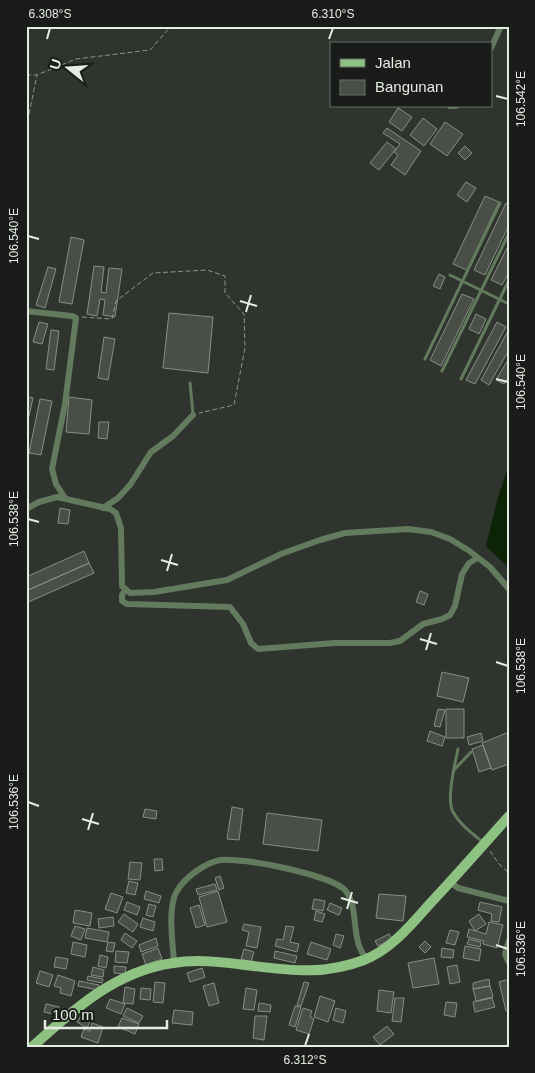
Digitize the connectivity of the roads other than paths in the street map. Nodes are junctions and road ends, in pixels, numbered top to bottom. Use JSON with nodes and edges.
{"nodes":[{"id":1,"x":501,"y":26,"type":"edge"},
{"id":2,"x":492,"y":46,"type":"edge"},
{"id":3,"x":500,"y":203,"type":"dead end"},
{"id":4,"x":509,"y":233,"type":"edge"},
{"id":5,"x":450,"y":275,"type":"dead end"},
{"id":6,"x":509,"y":280,"type":"edge"},
{"id":7,"x":462,"y":281,"type":"junction"},
{"id":8,"x":481,"y":291,"type":"junction"},
{"id":9,"x":499,"y":299,"type":"junction"},
{"id":10,"x":509,"y":304,"type":"edge"},
{"id":11,"x":26,"y":311,"type":"edge"},
{"id":12,"x":425,"y":359,"type":"dead end"},
{"id":13,"x":442,"y":371,"type":"dead end"},
{"id":14,"x":461,"y":379,"type":"dead end"},
{"id":15,"x":190,"y":383,"type":"dead end"},
{"id":16,"x":193,"y":415,"type":"joint"},
{"id":17,"x":65,"y":498,"type":"junction"},
{"id":18,"x":103,"y":508,"type":"junction"},
{"id":19,"x":26,"y":509,"type":"edge"},
{"id":20,"x":478,"y":558,"type":"junction"},
{"id":21,"x":509,"y":589,"type":"edge"},
{"id":22,"x":125,"y":590,"type":"junction"},
{"id":23,"x":458,"y":749,"type":"dead end"},
{"id":24,"x":471,"y":752,"type":"dead end"},
{"id":25,"x":454,"y":770,"type":"junction"},
{"id":26,"x":509,"y":816,"type":"edge"},
{"id":27,"x":484,"y":844,"type":"junction"},
{"id":28,"x":450,"y":882,"type":"junction"},
{"id":29,"x":509,"y":901,"type":"edge"},
{"id":30,"x":509,"y":940,"type":"edge"},
{"id":31,"x":366,"y":959,"type":"junction"},
{"id":32,"x":174,"y":963,"type":"junction"},
{"id":33,"x":509,"y":963,"type":"edge"},
{"id":34,"x":32,"y":1047,"type":"edge"}],
"edges":[{"from":1,"to":2,"type":"street"},
{"from":3,"to":7,"type":"lane"},
{"from":4,"to":8,"type":"lane"},
{"from":5,"to":7,"type":"lane"},
{"from":6,"to":9,"type":"lane"},
{"from":7,"to":8,"type":"lane"},
{"from":7,"to":12,"type":"lane"},
{"from":8,"to":9,"type":"lane"},
{"from":8,"to":13,"type":"lane"},
{"from":9,"to":10,"type":"lane"},
{"from":9,"to":14,"type":"lane"},
{"from":11,"to":17,"type":"street"},
{"from":15,"to":16,"type":"lane"},
{"from":16,"to":18,"type":"street"},
{"from":17,"to":18,"type":"street"},
{"from":17,"to":19,"type":"street"},
{"from":18,"to":22,"type":"street"},
{"from":20,"to":21,"type":"street"},
{"from":20,"to":22,"type":"street"},
{"from":20,"to":22,"type":"street"},
{"from":23,"to":25,"type":"lane"},
{"from":24,"to":25,"type":"lane"},
{"from":25,"to":27,"type":"lane"},
{"from":26,"to":27,"type":"main road"},
{"from":27,"to":28,"type":"main road"},
{"from":28,"to":29,"type":"street"},
{"from":28,"to":31,"type":"main road"},
{"from":30,"to":33,"type":"street"},
{"from":31,"to":32,"type":"main road"},
{"from":31,"to":32,"type":"street"},
{"from":32,"to":34,"type":"main road"}]}
